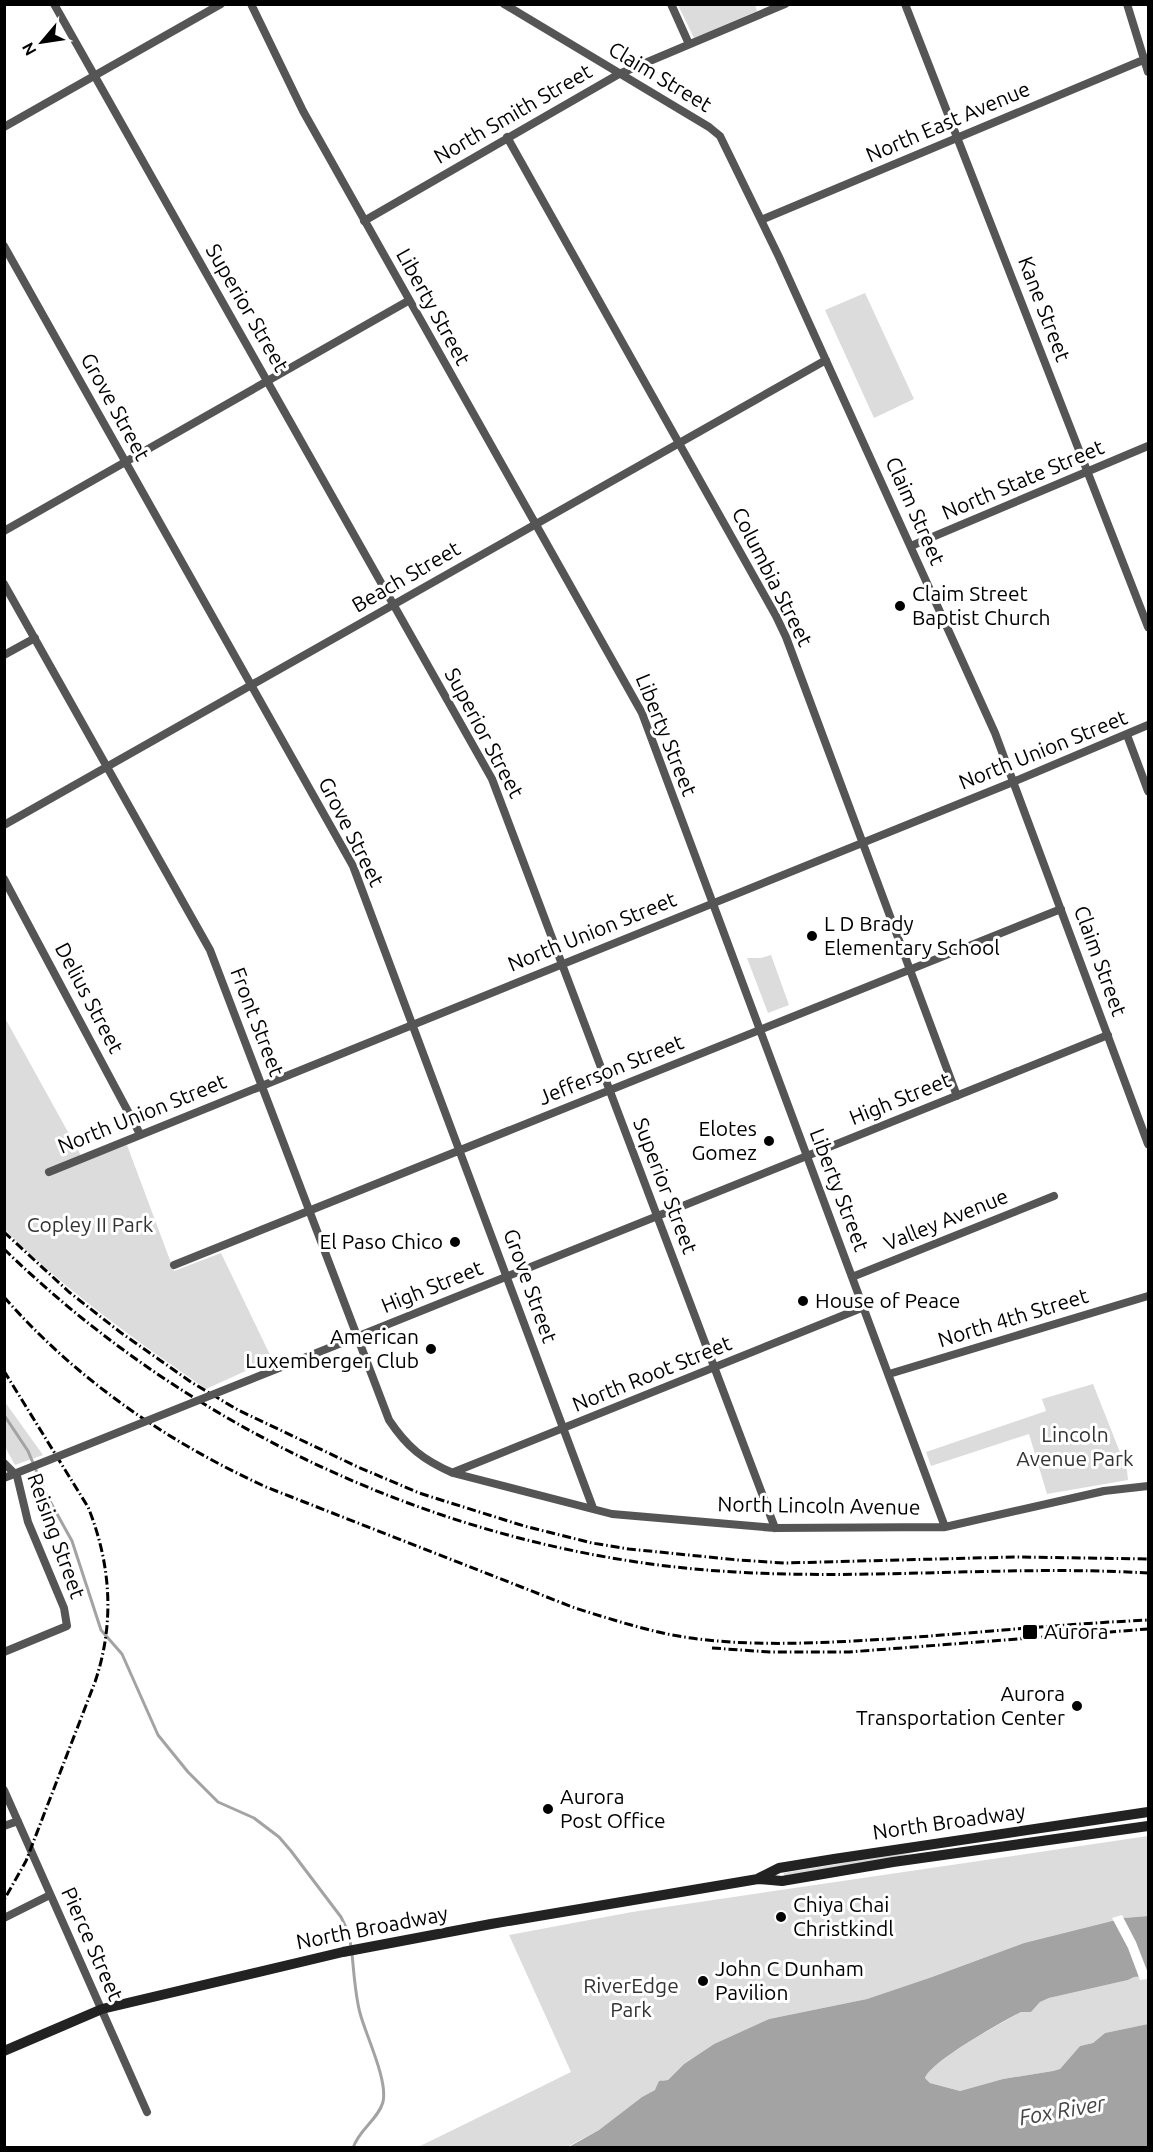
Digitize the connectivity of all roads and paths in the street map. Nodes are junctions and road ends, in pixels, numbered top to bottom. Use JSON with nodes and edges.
{"nodes":[{"id":1,"x":54,"y":4,"type":"edge"},
{"id":2,"x":221,"y":4,"type":"edge"},
{"id":3,"x":251,"y":4,"type":"edge"},
{"id":4,"x":504,"y":4,"type":"edge"},
{"id":5,"x":671,"y":4,"type":"edge"},
{"id":6,"x":784,"y":4,"type":"edge"},
{"id":7,"x":905,"y":4,"type":"edge"},
{"id":8,"x":1127,"y":4,"type":"edge"},
{"id":9,"x":689,"y":44,"type":"junction"},
{"id":10,"x":1147,"y":59,"type":"edge"},
{"id":11,"x":1149,"y":72,"type":"edge"},
{"id":12,"x":619,"y":74,"type":"junction"},
{"id":13,"x":96,"y":76,"type":"junction"},
{"id":14,"x":4,"y":127,"type":"edge"},
{"id":15,"x":507,"y":137,"type":"junction"},
{"id":16,"x":958,"y":137,"type":"junction"},
{"id":17,"x":364,"y":220,"type":"junction"},
{"id":18,"x":761,"y":220,"type":"junction"},
{"id":19,"x":4,"y":246,"type":"edge"},
{"id":20,"x":408,"y":301,"type":"junction"},
{"id":21,"x":826,"y":360,"type":"junction"},
{"id":22,"x":268,"y":381,"type":"junction"},
{"id":23,"x":679,"y":444,"type":"junction"},
{"id":24,"x":1149,"y":446,"type":"edge"},
{"id":25,"x":127,"y":463,"type":"junction"},
{"id":26,"x":1089,"y":471,"type":"junction"},
{"id":27,"x":536,"y":524,"type":"junction"},
{"id":28,"x":4,"y":531,"type":"edge"},
{"id":29,"x":911,"y":546,"type":"junction"},
{"id":30,"x":4,"y":584,"type":"edge"},
{"id":31,"x":393,"y":605,"type":"junction"},
{"id":32,"x":1149,"y":627,"type":"edge"},
{"id":33,"x":35,"y":638,"type":"junction"},
{"id":34,"x":4,"y":655,"type":"edge"},
{"id":35,"x":251,"y":686,"type":"junction"},
{"id":36,"x":1149,"y":725,"type":"edge"},
{"id":37,"x":1127,"y":735,"type":"junction"},
{"id":38,"x":107,"y":766,"type":"junction"},
{"id":39,"x":1013,"y":782,"type":"junction"},
{"id":40,"x":1149,"y":791,"type":"edge"},
{"id":41,"x":4,"y":825,"type":"edge"},
{"id":42,"x":862,"y":843,"type":"junction"},
{"id":43,"x":4,"y":879,"type":"edge"},
{"id":44,"x":712,"y":904,"type":"junction"},
{"id":45,"x":1061,"y":909,"type":"junction"},
{"id":46,"x":562,"y":963,"type":"junction"},
{"id":47,"x":910,"y":969,"type":"junction"},
{"id":48,"x":412,"y":1024,"type":"junction"},
{"id":49,"x":760,"y":1030,"type":"junction"},
{"id":50,"x":1108,"y":1035,"type":"junction"},
{"id":51,"x":261,"y":1085,"type":"junction"},
{"id":52,"x":609,"y":1090,"type":"junction"},
{"id":53,"x":957,"y":1096,"type":"junction"},
{"id":54,"x":140,"y":1134,"type":"junction"},
{"id":55,"x":1149,"y":1144,"type":"edge"},
{"id":56,"x":460,"y":1150,"type":"junction"},
{"id":57,"x":807,"y":1156,"type":"junction"},
{"id":58,"x":49,"y":1172,"type":"dead end"},
{"id":59,"x":1054,"y":1196,"type":"dead end"},
{"id":60,"x":309,"y":1211,"type":"junction"},
{"id":61,"x":657,"y":1217,"type":"junction"},
{"id":62,"x":174,"y":1265,"type":"dead end"},
{"id":63,"x":508,"y":1276,"type":"junction"},
{"id":64,"x":852,"y":1277,"type":"junction"},
{"id":65,"x":1149,"y":1296,"type":"edge"},
{"id":66,"x":864,"y":1307,"type":"junction"},
{"id":67,"x":357,"y":1337,"type":"junction"},
{"id":68,"x":714,"y":1368,"type":"junction"},
{"id":69,"x":889,"y":1374,"type":"junction"},
{"id":70,"x":564,"y":1429,"type":"junction"},
{"id":71,"x":4,"y":1463,"type":"edge"},
{"id":72,"x":453,"y":1473,"type":"junction"},
{"id":73,"x":4,"y":1478,"type":"edge"},
{"id":74,"x":1149,"y":1486,"type":"edge"},
{"id":75,"x":593,"y":1508,"type":"junction"},
{"id":76,"x":945,"y":1527,"type":"junction"},
{"id":77,"x":775,"y":1528,"type":"junction"},
{"id":78,"x":4,"y":1652,"type":"edge"},
{"id":79,"x":4,"y":1790,"type":"edge"},
{"id":80,"x":1149,"y":1812,"type":"edge"},
{"id":81,"x":18,"y":1821,"type":"junction"},
{"id":82,"x":4,"y":1826,"type":"edge"},
{"id":83,"x":1149,"y":1826,"type":"edge"},
{"id":84,"x":758,"y":1879,"type":"junction"},
{"id":85,"x":50,"y":1895,"type":"junction"},
{"id":86,"x":4,"y":1918,"type":"edge"},
{"id":87,"x":102,"y":2009,"type":"junction"},
{"id":88,"x":4,"y":2051,"type":"edge"},
{"id":89,"x":147,"y":2112,"type":"dead end"}],
"edges":[{"from":1,"to":13,"type":"street","name":"Superior Street"},
{"from":2,"to":13,"type":"street"},
{"from":3,"to":17,"type":"street","name":"Liberty Street"},
{"from":4,"to":12,"type":"street","name":"Claim Street"},
{"from":5,"to":9,"type":"street"},
{"from":6,"to":9,"type":"street","name":"North Smith Street"},
{"from":7,"to":16,"type":"street","name":"Kane Street"},
{"from":8,"to":10,"type":"street"},
{"from":9,"to":12,"type":"street","name":"North Smith Street"},
{"from":10,"to":11,"type":"street"},
{"from":10,"to":16,"type":"street","name":"North East Avenue"},
{"from":12,"to":15,"type":"street","name":"North Smith Street"},
{"from":12,"to":18,"type":"street","name":"Claim Street"},
{"from":13,"to":14,"type":"street"},
{"from":13,"to":22,"type":"street","name":"Superior Street"},
{"from":15,"to":17,"type":"street","name":"North Smith Street"},
{"from":15,"to":23,"type":"street","name":"Columbia Street"},
{"from":16,"to":18,"type":"street","name":"North East Avenue"},
{"from":16,"to":26,"type":"street","name":"Kane Street"},
{"from":17,"to":20,"type":"street","name":"Liberty Street"},
{"from":18,"to":21,"type":"street","name":"Claim Street"},
{"from":19,"to":25,"type":"street","name":"Grove Street"},
{"from":20,"to":22,"type":"street"},
{"from":20,"to":27,"type":"street","name":"Liberty Street"},
{"from":21,"to":23,"type":"street","name":"Beach Street"},
{"from":21,"to":29,"type":"street","name":"Claim Street"},
{"from":22,"to":25,"type":"street"},
{"from":22,"to":31,"type":"street","name":"Superior Street"},
{"from":23,"to":27,"type":"street","name":"Beach Street"},
{"from":23,"to":42,"type":"street","name":"Columbia Street"},
{"from":24,"to":26,"type":"street","name":"North State Street"},
{"from":25,"to":28,"type":"street"},
{"from":25,"to":35,"type":"street","name":"Grove Street"},
{"from":26,"to":29,"type":"street","name":"North State Street"},
{"from":26,"to":32,"type":"street","name":"Kane Street"},
{"from":27,"to":31,"type":"street","name":"Beach Street"},
{"from":27,"to":44,"type":"street","name":"Liberty Street"},
{"from":29,"to":39,"type":"street","name":"Claim Street"},
{"from":30,"to":33,"type":"street","name":"Front Street"},
{"from":31,"to":35,"type":"street","name":"Beach Street"},
{"from":31,"to":46,"type":"street","name":"Superior Street"},
{"from":33,"to":34,"type":"street"},
{"from":33,"to":38,"type":"street","name":"Front Street"},
{"from":35,"to":38,"type":"street","name":"Beach Street"},
{"from":35,"to":48,"type":"street","name":"Grove Street"},
{"from":36,"to":37,"type":"street","name":"North Union Street"},
{"from":37,"to":39,"type":"street","name":"North Union Street"},
{"from":37,"to":40,"type":"street"},
{"from":38,"to":41,"type":"street","name":"Beach Street"},
{"from":38,"to":51,"type":"street","name":"Front Street"},
{"from":39,"to":42,"type":"street","name":"North Union Street"},
{"from":39,"to":45,"type":"street","name":"Claim Street"},
{"from":42,"to":44,"type":"street","name":"North Union Street"},
{"from":42,"to":47,"type":"street","name":"Columbia Street"},
{"from":43,"to":54,"type":"street","name":"Delius Street"},
{"from":44,"to":46,"type":"street","name":"North Union Street"},
{"from":44,"to":49,"type":"street","name":"Liberty Street"},
{"from":45,"to":47,"type":"street","name":"Jefferson Street"},
{"from":45,"to":50,"type":"street","name":"Claim Street"},
{"from":46,"to":48,"type":"street","name":"North Union Street"},
{"from":46,"to":52,"type":"street","name":"Superior Street"},
{"from":47,"to":49,"type":"street","name":"Jefferson Street"},
{"from":47,"to":53,"type":"street","name":"Columbia Street"},
{"from":48,"to":51,"type":"street","name":"North Union Street"},
{"from":48,"to":56,"type":"street","name":"Grove Street"},
{"from":49,"to":52,"type":"street","name":"Jefferson Street"},
{"from":49,"to":57,"type":"street","name":"Liberty Street"},
{"from":50,"to":53,"type":"street","name":"High Street"},
{"from":50,"to":55,"type":"street","name":"Claim Street"},
{"from":51,"to":54,"type":"street","name":"North Union Street"},
{"from":51,"to":60,"type":"street","name":"Front Street"},
{"from":52,"to":56,"type":"street","name":"Jefferson Street"},
{"from":52,"to":61,"type":"street","name":"Superior Street"},
{"from":53,"to":57,"type":"street","name":"High Street"},
{"from":54,"to":58,"type":"street","name":"North Union Street"},
{"from":56,"to":60,"type":"street","name":"Jefferson Street"},
{"from":56,"to":63,"type":"street","name":"Grove Street"},
{"from":57,"to":61,"type":"street","name":"High Street"},
{"from":57,"to":64,"type":"street","name":"Liberty Street"},
{"from":59,"to":64,"type":"street","name":"Valley Avenue"},
{"from":60,"to":62,"type":"street","name":"Jefferson Street"},
{"from":60,"to":67,"type":"street","name":"Front Street"},
{"from":61,"to":63,"type":"street","name":"High Street"},
{"from":61,"to":68,"type":"street","name":"Superior Street"},
{"from":63,"to":67,"type":"street","name":"High Street"},
{"from":63,"to":70,"type":"street","name":"Grove Street"},
{"from":64,"to":66,"type":"street","name":"Liberty Street"},
{"from":65,"to":69,"type":"street","name":"North 4th Street"},
{"from":66,"to":68,"type":"street","name":"North Root Street"},
{"from":66,"to":69,"type":"street","name":"Liberty Street"},
{"from":67,"to":72,"type":"street","name":"Front Street"},
{"from":67,"to":73,"type":"street","name":"High Street","bridge":true},
{"from":68,"to":70,"type":"street","name":"North Root Street"},
{"from":68,"to":77,"type":"street","name":"Superior Street"},
{"from":69,"to":76,"type":"street","name":"Liberty Street"},
{"from":70,"to":72,"type":"street","name":"North Root Street"},
{"from":70,"to":75,"type":"street","name":"Grove Street"},
{"from":71,"to":78,"type":"street","name":"Reising Street"},
{"from":72,"to":75,"type":"street","name":"North Lincoln Avenue"},
{"from":74,"to":76,"type":"street","name":"North Lincoln Avenue"},
{"from":75,"to":77,"type":"street","name":"North Lincoln Avenue"},
{"from":76,"to":77,"type":"street","name":"North Lincoln Avenue"},
{"from":79,"to":81,"type":"street","name":"Pierce Street"},
{"from":80,"to":84,"type":"main road","name":"North Broadway"},
{"from":81,"to":82,"type":"street"},
{"from":81,"to":85,"type":"street","name":"Pierce Street"},
{"from":83,"to":84,"type":"main road","name":"North Broadway"},
{"from":84,"to":87,"type":"main road","name":"North Broadway"},
{"from":85,"to":86,"type":"street"},
{"from":85,"to":87,"type":"street","name":"Pierce Street"},
{"from":87,"to":88,"type":"main road","name":"North Broadway"},
{"from":87,"to":89,"type":"street","name":"Pierce Street"}]}
